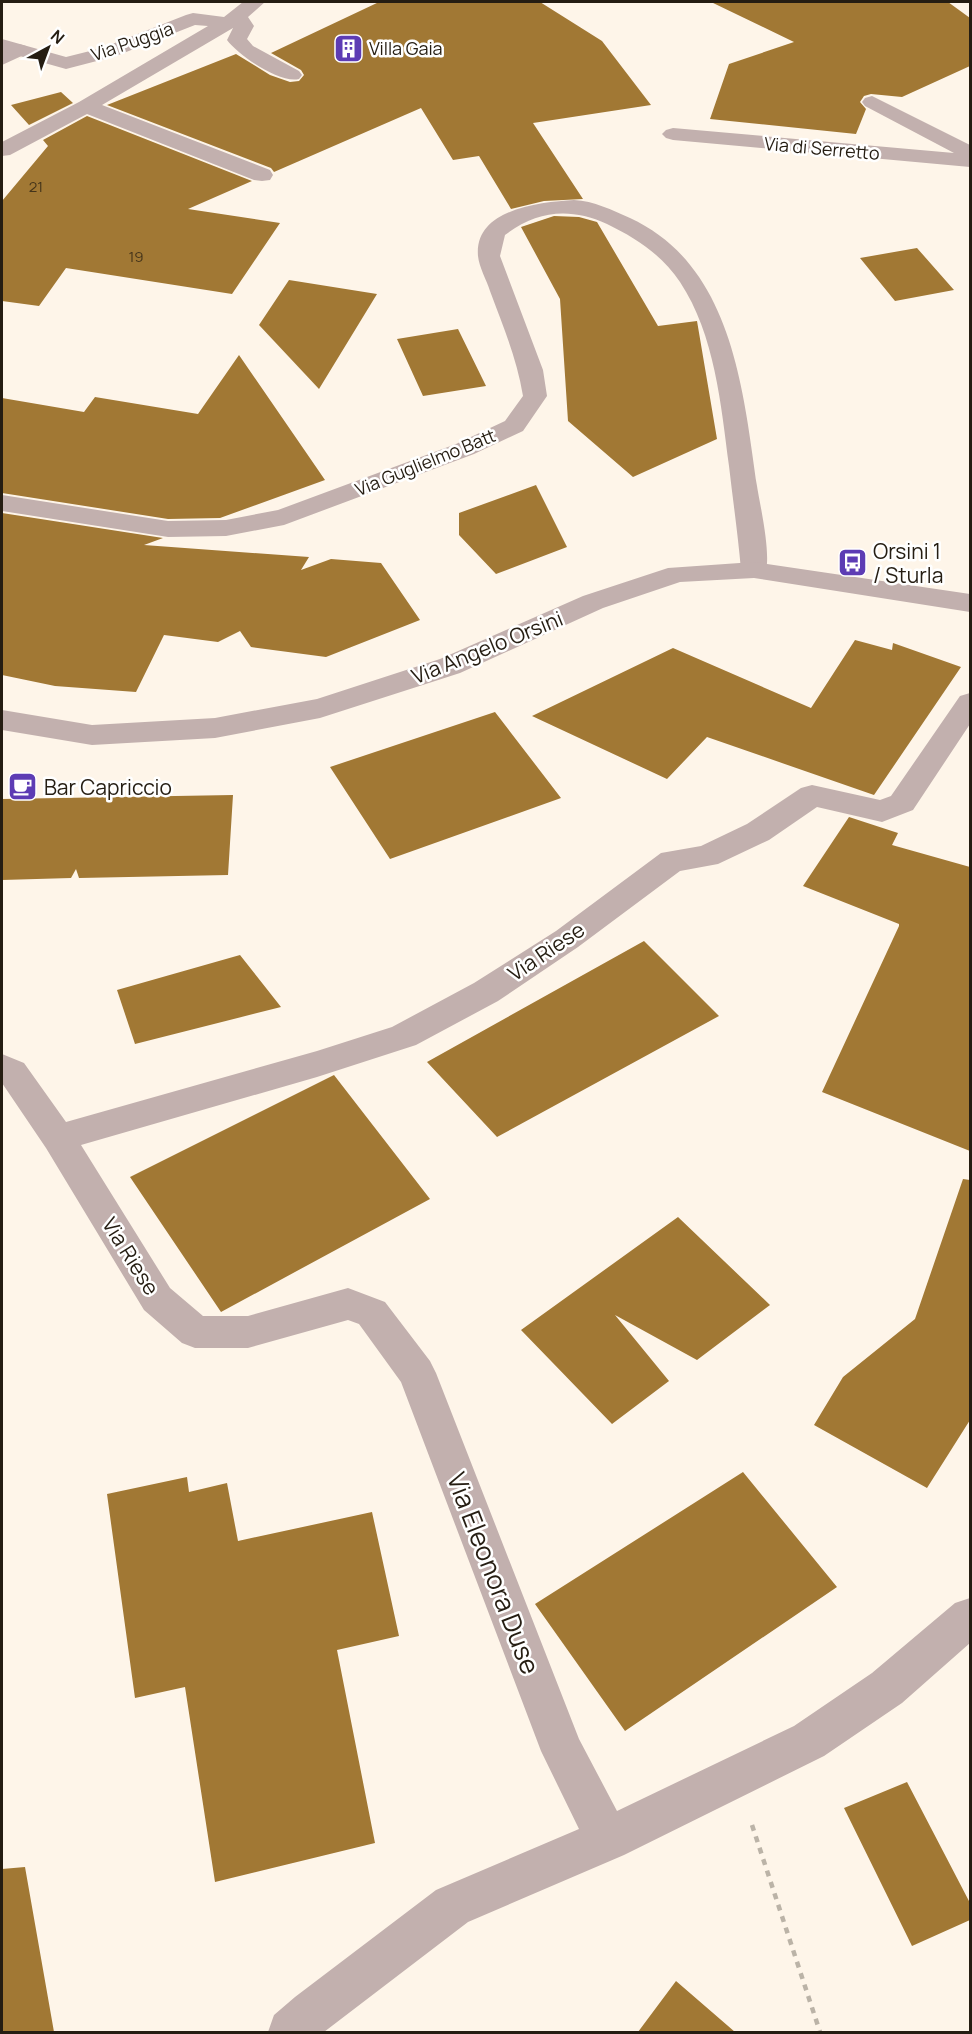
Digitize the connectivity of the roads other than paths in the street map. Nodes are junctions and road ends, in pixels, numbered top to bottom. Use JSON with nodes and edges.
{"nodes":[{"id":1,"x":255,"y":2,"type":"edge"},
{"id":2,"x":235,"y":27,"type":"junction"},
{"id":3,"x":7,"y":51,"type":"edge"},
{"id":4,"x":167,"y":75,"type":"dead end"},
{"id":5,"x":292,"y":75,"type":"dead end"},
{"id":6,"x":872,"y":102,"type":"dead end"},
{"id":7,"x":86,"y":106,"type":"junction"},
{"id":8,"x":674,"y":134,"type":"dead end"},
{"id":9,"x":2,"y":150,"type":"edge"},
{"id":10,"x":970,"y":153,"type":"edge"},
{"id":11,"x":970,"y":160,"type":"edge"},
{"id":12,"x":262,"y":175,"type":"dead end"},
{"id":13,"x":2,"y":503,"type":"edge"},
{"id":14,"x":754,"y":570,"type":"junction"},
{"id":15,"x":970,"y":603,"type":"edge"},
{"id":16,"x":970,"y":703,"type":"edge"},
{"id":17,"x":2,"y":720,"type":"edge"},
{"id":18,"x":2,"y":1067,"type":"edge"},
{"id":19,"x":58,"y":1138,"type":"junction"},
{"id":20,"x":372,"y":1313,"type":"joint"},
{"id":21,"x":970,"y":1617,"type":"edge"},
{"id":22,"x":608,"y":1839,"type":"junction"},
{"id":23,"x":291,"y":2032,"type":"edge"}],
"edges":[{"from":1,"to":2,"type":"street","name":"Via Puggia"},
{"from":2,"to":3,"type":"street","name":"Via Puggia"},
{"from":2,"to":4,"type":"street","name":"Via Puggia"},
{"from":2,"to":5,"type":"street"},
{"from":2,"to":7,"type":"street","name":"Via Puggia"},
{"from":6,"to":10,"type":"street"},
{"from":7,"to":9,"type":"street","name":"Via Puggia"},
{"from":7,"to":12,"type":"street"},
{"from":8,"to":11,"type":"street","name":"Via di Serretto"},
{"from":13,"to":14,"type":"street","name":"Via Guglielmo Batt"},
{"from":14,"to":15,"type":"street","name":"Via Angelo Orsini"},
{"from":14,"to":17,"type":"street","name":"Via Angelo Orsini"},
{"from":16,"to":19,"type":"street","name":"Via Riese"},
{"from":18,"to":19,"type":"street","name":"Via Riese"},
{"from":19,"to":20,"type":"street","name":"Via Riese"},
{"from":20,"to":22,"type":"street","name":"Via Eleonora Duse"},
{"from":21,"to":22,"type":"street"},
{"from":22,"to":23,"type":"street"}]}
